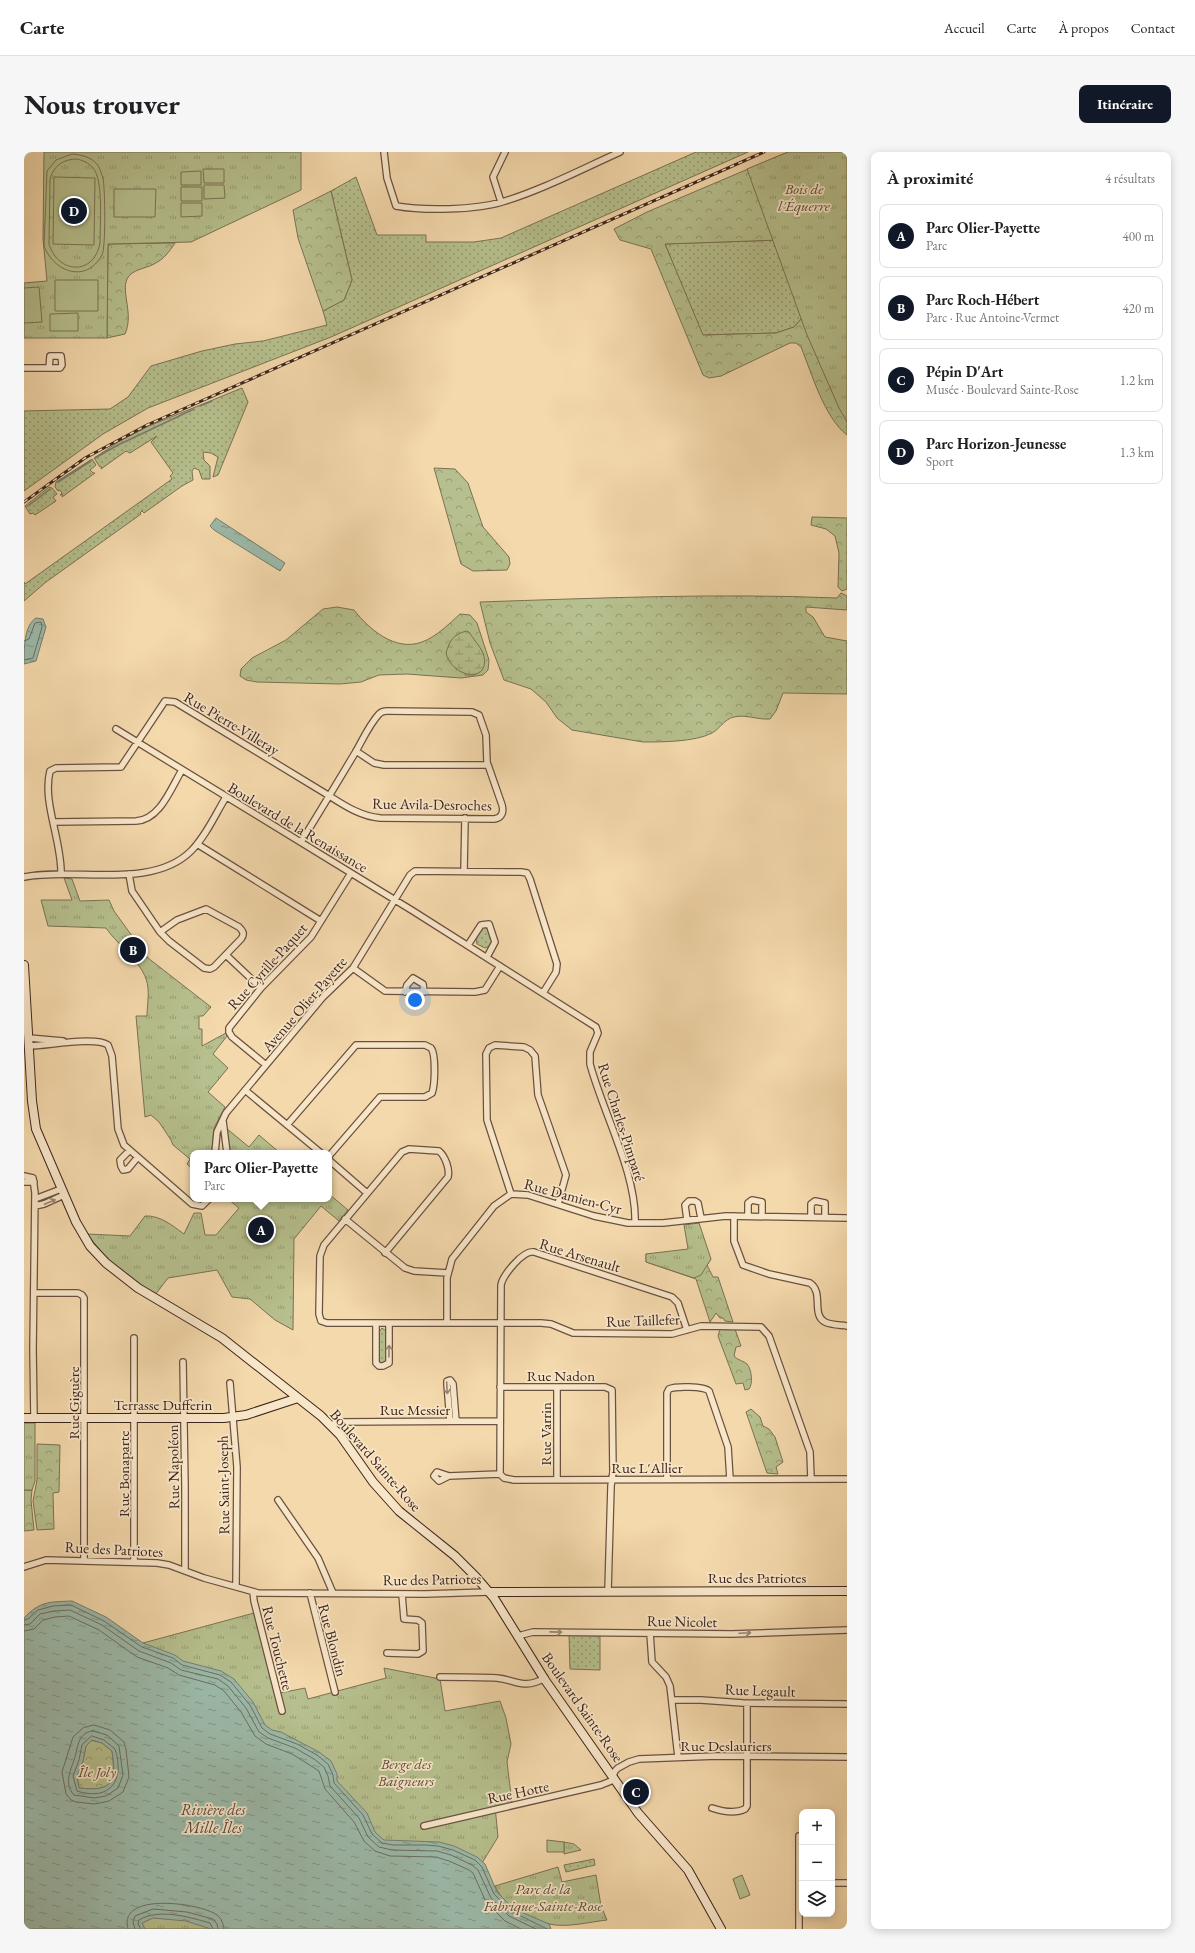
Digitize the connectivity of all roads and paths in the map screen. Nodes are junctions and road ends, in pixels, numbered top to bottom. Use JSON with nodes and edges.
{"nodes":[{"id":1,"x":384,"y":152,"type":"edge"},
{"id":2,"x":505,"y":152,"type":"edge"},
{"id":3,"x":620,"y":152,"type":"edge"},
{"id":4,"x":501,"y":202,"type":"junction"},
{"id":5,"x":24,"y":368,"type":"edge"},
{"id":6,"x":49,"y":368,"type":"dead end"},
{"id":7,"x":116,"y":730,"type":"dead end"},
{"id":8,"x":137,"y":743,"type":"junction"},
{"id":9,"x":356,"y":751,"type":"junction"},
{"id":10,"x":488,"y":765,"type":"junction"},
{"id":11,"x":182,"y":770,"type":"junction"},
{"id":12,"x":329,"y":796,"type":"junction"},
{"id":13,"x":226,"y":797,"type":"junction"},
{"id":14,"x":465,"y":818,"type":"junction"},
{"id":15,"x":54,"y":822,"type":"junction"},
{"id":16,"x":300,"y":842,"type":"junction"},
{"id":17,"x":197,"y":844,"type":"junction"},
{"id":18,"x":464,"y":871,"type":"junction"},
{"id":19,"x":351,"y":873,"type":"junction"},
{"id":20,"x":61,"y":874,"type":"junction"},
{"id":21,"x":129,"y":874,"type":"junction"},
{"id":22,"x":24,"y":877,"type":"edge"},
{"id":23,"x":395,"y":900,"type":"junction"},
{"id":24,"x":322,"y":921,"type":"junction"},
{"id":25,"x":160,"y":932,"type":"junction"},
{"id":26,"x":468,"y":945,"type":"junction"},
{"id":27,"x":226,"y":955,"type":"junction"},
{"id":28,"x":487,"y":957,"type":"junction"},
{"id":29,"x":24,"y":965,"type":"edge"},
{"id":30,"x":500,"y":966,"type":"junction"},
{"id":31,"x":353,"y":968,"type":"junction"},
{"id":32,"x":25,"y":983,"type":"edge"},
{"id":33,"x":261,"y":988,"type":"junction"},
{"id":34,"x":406,"y":992,"type":"junction"},
{"id":35,"x":424,"y":992,"type":"junction"},
{"id":36,"x":543,"y":993,"type":"junction"},
{"id":37,"x":598,"y":1030,"type":"joint"},
{"id":38,"x":29,"y":1042,"type":"junction"},
{"id":39,"x":266,"y":1065,"type":"junction"},
{"id":40,"x":245,"y":1090,"type":"junction"},
{"id":41,"x":28,"y":1101,"type":"edge"},
{"id":42,"x":223,"y":1118,"type":"junction"},
{"id":43,"x":287,"y":1125,"type":"junction"},
{"id":44,"x":215,"y":1150,"type":"edge"},
{"id":45,"x":227,"y":1150,"type":"edge"},
{"id":46,"x":317,"y":1150,"type":"edge"},
{"id":47,"x":129,"y":1151,"type":"junction"},
{"id":48,"x":332,"y":1153,"type":"edge"},
{"id":49,"x":137,"y":1158,"type":"junction"},
{"id":50,"x":332,"y":1163,"type":"edge"},
{"id":51,"x":24,"y":1176,"type":"edge"},
{"id":52,"x":24,"y":1182,"type":"edge"},
{"id":53,"x":34,"y":1182,"type":"junction"},
{"id":54,"x":63,"y":1192,"type":"junction"},
{"id":55,"x":367,"y":1193,"type":"junction"},
{"id":56,"x":511,"y":1194,"type":"junction"},
{"id":57,"x":35,"y":1199,"type":"junction"},
{"id":58,"x":206,"y":1202,"type":"edge"},
{"id":59,"x":558,"y":1204,"type":"junction"},
{"id":60,"x":35,"y":1206,"type":"junction"},
{"id":61,"x":734,"y":1216,"type":"junction"},
{"id":62,"x":748,"y":1216,"type":"junction"},
{"id":63,"x":762,"y":1216,"type":"junction"},
{"id":64,"x":810,"y":1217,"type":"junction"},
{"id":65,"x":825,"y":1217,"type":"junction"},
{"id":66,"x":701,"y":1218,"type":"junction"},
{"id":67,"x":847,"y":1218,"type":"edge"},
{"id":68,"x":345,"y":1219,"type":"junction"},
{"id":69,"x":686,"y":1220,"type":"junction"},
{"id":70,"x":635,"y":1223,"type":"junction"},
{"id":71,"x":385,"y":1252,"type":"junction"},
{"id":72,"x":448,"y":1273,"type":"junction"},
{"id":73,"x":34,"y":1293,"type":"junction"},
{"id":74,"x":376,"y":1323,"type":"junction"},
{"id":75,"x":389,"y":1323,"type":"junction"},
{"id":76,"x":447,"y":1323,"type":"junction"},
{"id":77,"x":500,"y":1323,"type":"junction"},
{"id":78,"x":847,"y":1326,"type":"edge"},
{"id":79,"x":687,"y":1330,"type":"junction"},
{"id":80,"x":134,"y":1338,"type":"dead end"},
{"id":81,"x":183,"y":1362,"type":"dead end"},
{"id":82,"x":230,"y":1383,"type":"dead end"},
{"id":83,"x":500,"y":1387,"type":"junction"},
{"id":84,"x":557,"y":1388,"type":"junction"},
{"id":85,"x":298,"y":1398,"type":"junction"},
{"id":86,"x":233,"y":1417,"type":"junction"},
{"id":87,"x":24,"y":1418,"type":"edge"},
{"id":88,"x":34,"y":1418,"type":"junction"},
{"id":89,"x":85,"y":1418,"type":"junction"},
{"id":90,"x":135,"y":1418,"type":"junction"},
{"id":91,"x":184,"y":1418,"type":"junction"},
{"id":92,"x":453,"y":1421,"type":"junction"},
{"id":93,"x":500,"y":1421,"type":"junction"},
{"id":94,"x":331,"y":1425,"type":"junction"},
{"id":95,"x":500,"y":1474,"type":"junction"},
{"id":96,"x":449,"y":1476,"type":"dead end"},
{"id":97,"x":667,"y":1479,"type":"junction"},
{"id":98,"x":730,"y":1479,"type":"junction"},
{"id":99,"x":811,"y":1479,"type":"junction"},
{"id":100,"x":847,"y":1479,"type":"edge"},
{"id":101,"x":557,"y":1480,"type":"junction"},
{"id":102,"x":611,"y":1480,"type":"junction"},
{"id":103,"x":278,"y":1500,"type":"dead end"},
{"id":104,"x":84,"y":1560,"type":"junction"},
{"id":105,"x":134,"y":1561,"type":"junction"},
{"id":106,"x":24,"y":1567,"type":"edge"},
{"id":107,"x":185,"y":1571,"type":"junction"},
{"id":108,"x":236,"y":1586,"type":"junction"},
{"id":109,"x":608,"y":1591,"type":"junction"},
{"id":110,"x":847,"y":1591,"type":"edge"},
{"id":111,"x":253,"y":1592,"type":"junction"},
{"id":112,"x":489,"y":1592,"type":"junction"},
{"id":113,"x":310,"y":1593,"type":"junction"},
{"id":114,"x":333,"y":1593,"type":"junction"},
{"id":115,"x":402,"y":1594,"type":"junction"},
{"id":116,"x":847,"y":1630,"type":"edge"},
{"id":117,"x":650,"y":1633,"type":"junction"},
{"id":118,"x":518,"y":1636,"type":"junction"},
{"id":119,"x":387,"y":1653,"type":"dead end"},
{"id":120,"x":440,"y":1677,"type":"dead end"},
{"id":121,"x":544,"y":1678,"type":"junction"},
{"id":122,"x":335,"y":1692,"type":"dead end"},
{"id":123,"x":672,"y":1700,"type":"junction"},
{"id":124,"x":747,"y":1703,"type":"junction"},
{"id":125,"x":847,"y":1704,"type":"edge"},
{"id":126,"x":282,"y":1711,"type":"dead end"},
{"id":127,"x":747,"y":1756,"type":"junction"},
{"id":128,"x":678,"y":1757,"type":"junction"},
{"id":129,"x":847,"y":1758,"type":"edge"},
{"id":130,"x":613,"y":1776,"type":"junction"},
{"id":131,"x":712,"y":1808,"type":"dead end"},
{"id":132,"x":424,"y":1826,"type":"dead end"},
{"id":133,"x":799,"y":1845,"type":"edge"},
{"id":134,"x":801,"y":1881,"type":"edge"},
{"id":135,"x":835,"y":1883,"type":"edge"},
{"id":136,"x":847,"y":1883,"type":"edge"},
{"id":137,"x":800,"y":1917,"type":"edge"},
{"id":138,"x":721,"y":1929,"type":"edge"},
{"id":139,"x":799,"y":1929,"type":"edge"}],
"edges":[{"from":1,"to":4,"type":"street"},
{"from":2,"to":4,"type":"street"},
{"from":3,"to":4,"type":"street"},
{"from":5,"to":6,"type":"street"},
{"from":7,"to":8,"type":"street","name":"Boulevard de la Renaissance"},
{"from":8,"to":11,"type":"street","name":"Boulevard de la Renaissance"},
{"from":8,"to":12,"type":"street","name":"Rue Pierre-Villeray"},
{"from":8,"to":15,"type":"street","name":"Rue Pierre-Villeray"},
{"from":9,"to":10,"type":"street"},
{"from":9,"to":10,"type":"street","name":"Rue Avila-Desroches"},
{"from":9,"to":12,"type":"street","name":"Rue Avila-Desroches"},
{"from":10,"to":14,"type":"street","name":"Rue Avila-Desroches"},
{"from":11,"to":13,"type":"street","name":"Boulevard de la Renaissance"},
{"from":11,"to":15,"type":"street"},
{"from":12,"to":14,"type":"street","name":"Rue Avila-Desroches"},
{"from":12,"to":16,"type":"street"},
{"from":13,"to":16,"type":"street","name":"Boulevard de la Renaissance"},
{"from":13,"to":17,"type":"street"},
{"from":14,"to":18,"type":"street"},
{"from":15,"to":20,"type":"street"},
{"from":16,"to":19,"type":"street","name":"Boulevard de la Renaissance"},
{"from":17,"to":21,"type":"street"},
{"from":17,"to":24,"type":"street"},
{"from":18,"to":23,"type":"street","name":"Avenue Olier-Payette"},
{"from":18,"to":36,"type":"street"},
{"from":19,"to":23,"type":"street","name":"Boulevard de la Renaissance"},
{"from":19,"to":24,"type":"street","name":"Rue Cyrille-Paquet"},
{"from":20,"to":21,"type":"street"},
{"from":20,"to":22,"type":"street"},
{"from":21,"to":25,"type":"street"},
{"from":23,"to":26,"type":"street","name":"Boulevard de la Renaissance"},
{"from":23,"to":31,"type":"street","name":"Avenue Olier-Payette"},
{"from":24,"to":33,"type":"street","name":"Rue Cyrille-Paquet"},
{"from":25,"to":27,"type":"street"},
{"from":25,"to":27,"type":"street"},
{"from":26,"to":28,"type":"street","name":"Boulevard de la Renaissance"},
{"from":26,"to":28,"type":"street"},
{"from":27,"to":33,"type":"street"},
{"from":28,"to":30,"type":"street","name":"Boulevard de la Renaissance"},
{"from":29,"to":32,"type":"street","name":"Boulevard Sainte-Rose"},
{"from":30,"to":35,"type":"street"},
{"from":30,"to":36,"type":"street","name":"Boulevard de la Renaissance"},
{"from":31,"to":34,"type":"street"},
{"from":31,"to":39,"type":"street","name":"Avenue Olier-Payette"},
{"from":32,"to":38,"type":"street","name":"Boulevard Sainte-Rose"},
{"from":33,"to":39,"type":"street","name":"Rue Cyrille-Paquet"},
{"from":34,"to":35,"type":"street"},
{"from":34,"to":35,"type":"street"},
{"from":36,"to":37,"type":"street","name":"Boulevard de la Renaissance"},
{"from":37,"to":70,"type":"street","name":"Rue Charles-Pimparé"},
{"from":38,"to":41,"type":"street","name":"Boulevard Sainte-Rose"},
{"from":38,"to":47,"type":"street"},
{"from":39,"to":40,"type":"street","name":"Avenue Olier-Payette"},
{"from":40,"to":42,"type":"street","name":"Avenue Olier-Payette"},
{"from":40,"to":43,"type":"street"},
{"from":41,"to":54,"type":"street","name":"Boulevard Sainte-Rose"},
{"from":42,"to":44,"type":"street","name":"Avenue Olier-Payette"},
{"from":42,"to":45,"type":"street"},
{"from":43,"to":46,"type":"street"},
{"from":43,"to":48,"type":"street"},
{"from":47,"to":49,"type":"street"},
{"from":47,"to":49,"type":"street"},
{"from":49,"to":58,"type":"street"},
{"from":50,"to":55,"type":"street"},
{"from":51,"to":53,"type":"street"},
{"from":52,"to":53,"type":"street"},
{"from":53,"to":57,"type":"street"},
{"from":54,"to":57,"type":"street"},
{"from":60,"to":54,"type":"street","one_way":true},
{"from":54,"to":85,"type":"street","name":"Boulevard Sainte-Rose"},
{"from":55,"to":68,"type":"street","name":"Rue Taillefer"},
{"from":55,"to":71,"type":"street","name":"Rue Taillefer"},
{"from":56,"to":59,"type":"street","name":"Rue Damien-Cyr"},
{"from":56,"to":59,"type":"street"},
{"from":56,"to":72,"type":"street","name":"Rue Damien-Cyr"},
{"from":57,"to":60,"type":"street"},
{"from":59,"to":70,"type":"street","name":"Rue Damien-Cyr"},
{"from":60,"to":73,"type":"street"},
{"from":61,"to":62,"type":"street","name":"Rue Damien-Cyr"},
{"from":61,"to":66,"type":"street","name":"Rue Damien-Cyr"},
{"from":61,"to":78,"type":"street"},
{"from":62,"to":63,"type":"street","name":"Rue Damien-Cyr"},
{"from":62,"to":63,"type":"street"},
{"from":63,"to":64,"type":"street","name":"Rue Damien-Cyr"},
{"from":64,"to":65,"type":"street","name":"Rue Damien-Cyr"},
{"from":64,"to":65,"type":"street"},
{"from":65,"to":67,"type":"street","name":"Rue Damien-Cyr"},
{"from":66,"to":69,"type":"street","name":"Rue Damien-Cyr"},
{"from":66,"to":69,"type":"street"},
{"from":68,"to":71,"type":"street"},
{"from":68,"to":74,"type":"street","name":"Rue Taillefer"},
{"from":69,"to":70,"type":"street","name":"Rue Damien-Cyr"},
{"from":71,"to":72,"type":"street"},
{"from":72,"to":76,"type":"street","name":"Rue Damien-Cyr"},
{"from":73,"to":88,"type":"street"},
{"from":73,"to":89,"type":"street","name":"Rue Giguère"},
{"from":74,"to":75,"type":"street","name":"Rue Taillefer"},
{"from":74,"to":75,"type":"street","one_way":true},
{"from":75,"to":76,"type":"street","name":"Rue Taillefer"},
{"from":76,"to":77,"type":"street","name":"Rue Taillefer"},
{"from":77,"to":79,"type":"street","name":"Rue Taillefer"},
{"from":77,"to":79,"type":"street","name":"Rue Arsenault"},
{"from":77,"to":83,"type":"street","name":"Rue Arsenault"},
{"from":79,"to":99,"type":"street","name":"Rue Taillefer"},
{"from":80,"to":90,"type":"street","name":"Rue Bonaparte"},
{"from":81,"to":91,"type":"street","name":"Rue Napoléon"},
{"from":82,"to":86,"type":"street","name":"Rue Saint-Joseph"},
{"from":83,"to":84,"type":"street","name":"Rue Nadon"},
{"from":83,"to":93,"type":"street","name":"Rue Arsenault"},
{"from":84,"to":101,"type":"street","name":"Rue Varrin"},
{"from":84,"to":102,"type":"street","name":"Rue Nadon"},
{"from":85,"to":86,"type":"street","name":"Terrasse Dufferin"},
{"from":85,"to":94,"type":"street","name":"Boulevard Sainte-Rose"},
{"from":86,"to":91,"type":"street","name":"Terrasse Dufferin"},
{"from":86,"to":108,"type":"street","name":"Rue Saint-Joseph"},
{"from":87,"to":88,"type":"street","name":"Terrasse Dufferin"},
{"from":88,"to":89,"type":"street","name":"Terrasse Dufferin"},
{"from":89,"to":90,"type":"street","name":"Terrasse Dufferin"},
{"from":89,"to":104,"type":"street","name":"Rue Giguère"},
{"from":90,"to":91,"type":"street","name":"Terrasse Dufferin"},
{"from":90,"to":105,"type":"street","name":"Rue Bonaparte"},
{"from":91,"to":107,"type":"street","name":"Rue Napoléon"},
{"from":92,"to":92,"type":"street","one_way":true},
{"from":92,"to":93,"type":"street","name":"Rue Messier"},
{"from":92,"to":94,"type":"street","name":"Rue Messier"},
{"from":93,"to":95,"type":"street","name":"Rue Arsenault"},
{"from":94,"to":112,"type":"street","name":"Boulevard Sainte-Rose"},
{"from":95,"to":96,"type":"street","name":"Rue L'Allier"},
{"from":95,"to":101,"type":"street","name":"Rue L'Allier"},
{"from":97,"to":98,"type":"street","name":"Rue L'Allier"},
{"from":97,"to":98,"type":"street"},
{"from":97,"to":102,"type":"street","name":"Rue L'Allier"},
{"from":98,"to":99,"type":"street","name":"Rue L'Allier"},
{"from":99,"to":100,"type":"street","name":"Rue L'Allier"},
{"from":101,"to":102,"type":"street","name":"Rue L'Allier"},
{"from":102,"to":109,"type":"street","name":"Rue Nadon"},
{"from":103,"to":114,"type":"street"},
{"from":104,"to":105,"type":"street","name":"Rue des Patriotes"},
{"from":104,"to":106,"type":"street","name":"Rue des Patriotes"},
{"from":105,"to":107,"type":"street","name":"Rue des Patriotes"},
{"from":107,"to":108,"type":"street","name":"Rue des Patriotes"},
{"from":108,"to":111,"type":"street","name":"Rue des Patriotes"},
{"from":109,"to":110,"type":"street","name":"Rue des Patriotes"},
{"from":109,"to":112,"type":"street","name":"Rue des Patriotes"},
{"from":111,"to":113,"type":"street","name":"Rue des Patriotes"},
{"from":111,"to":126,"type":"street","name":"Rue Touchette"},
{"from":112,"to":115,"type":"street","name":"Rue des Patriotes"},
{"from":112,"to":118,"type":"street","name":"Boulevard Sainte-Rose"},
{"from":113,"to":114,"type":"street","name":"Rue des Patriotes"},
{"from":113,"to":122,"type":"street","name":"Rue Blondin"},
{"from":114,"to":115,"type":"street","name":"Rue des Patriotes"},
{"from":115,"to":119,"type":"street"},
{"from":117,"to":116,"type":"street","name":"Rue Nicolet","one_way":true},
{"from":118,"to":117,"type":"street","name":"Rue Nicolet","one_way":true},
{"from":117,"to":123,"type":"street"},
{"from":118,"to":121,"type":"street","name":"Boulevard Sainte-Rose"},
{"from":120,"to":121,"type":"street"},
{"from":121,"to":130,"type":"street","name":"Boulevard Sainte-Rose"},
{"from":123,"to":124,"type":"street","name":"Rue Legault"},
{"from":123,"to":128,"type":"street"},
{"from":124,"to":125,"type":"street","name":"Rue Legault"},
{"from":124,"to":127,"type":"street"},
{"from":127,"to":128,"type":"street","name":"Rue Deslauriers"},
{"from":127,"to":129,"type":"street","name":"Rue Deslauriers"},
{"from":127,"to":131,"type":"street"},
{"from":128,"to":130,"type":"street","name":"Rue Deslauriers"},
{"from":130,"to":132,"type":"street","name":"Rue Hotte"},
{"from":130,"to":138,"type":"street","name":"Boulevard Sainte-Rose"},
{"from":133,"to":134,"type":"street"},
{"from":135,"to":136,"type":"street"},
{"from":137,"to":139,"type":"street"}]}
